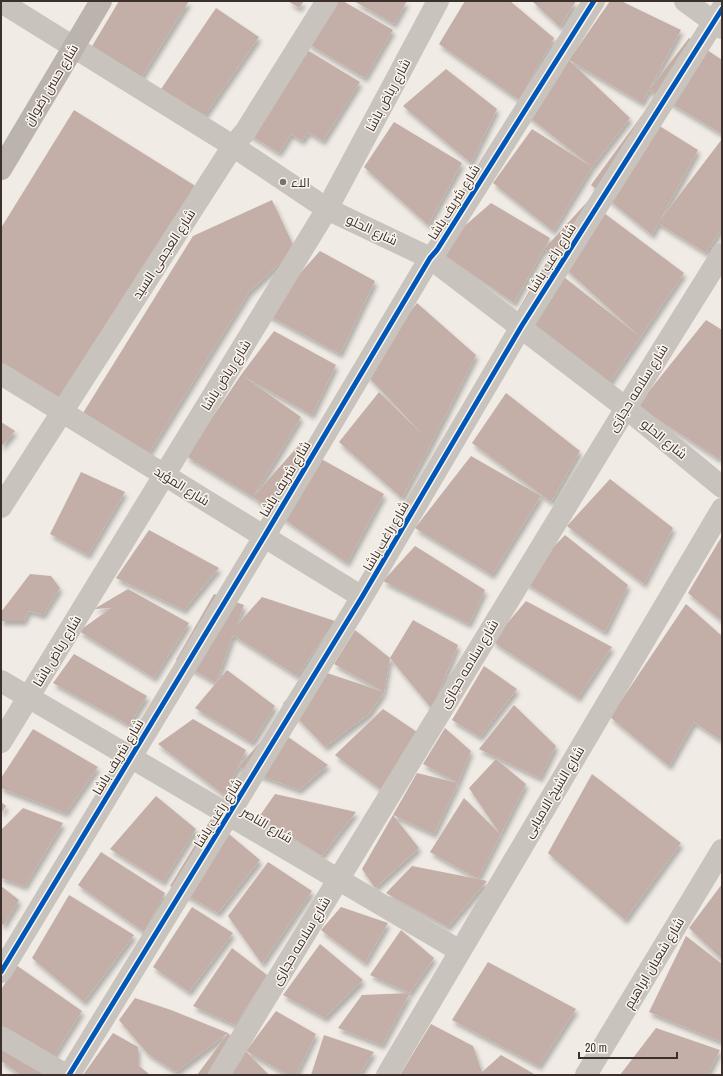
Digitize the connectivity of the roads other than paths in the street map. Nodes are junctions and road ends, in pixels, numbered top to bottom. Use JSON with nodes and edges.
{"nodes":[{"id":1,"x":101,"y":1,"type":"edge"},
{"id":2,"x":327,"y":1,"type":"edge"},
{"id":3,"x":438,"y":1,"type":"edge"},
{"id":4,"x":594,"y":1,"type":"edge"},
{"id":5,"x":685,"y":1,"type":"edge"},
{"id":6,"x":1,"y":2,"type":"edge"},
{"id":7,"x":719,"y":19,"type":"edge"},
{"id":8,"x":74,"y":47,"type":"junction"},
{"id":9,"x":233,"y":146,"type":"junction"},
{"id":10,"x":1,"y":169,"type":"edge"},
{"id":11,"x":327,"y":209,"type":"junction"},
{"id":12,"x":722,"y":254,"type":"edge"},
{"id":13,"x":430,"y":258,"type":"junction"},
{"id":14,"x":521,"y":327,"type":"junction"},
{"id":15,"x":1,"y":374,"type":"edge"},
{"id":16,"x":626,"y":408,"type":"junction"},
{"id":17,"x":62,"y":412,"type":"junction"},
{"id":18,"x":164,"y":475,"type":"junction"},
{"id":19,"x":722,"y":487,"type":"edge"},
{"id":20,"x":1,"y":507,"type":"edge"},
{"id":21,"x":722,"y":509,"type":"edge"},
{"id":22,"x":264,"y":537,"type":"junction"},
{"id":23,"x":362,"y":598,"type":"junction"},
{"id":24,"x":1,"y":681,"type":"edge"},
{"id":25,"x":28,"y":697,"type":"junction"},
{"id":26,"x":1,"y":742,"type":"edge"},
{"id":27,"x":131,"y":757,"type":"junction"},
{"id":28,"x":229,"y":815,"type":"junction"},
{"id":29,"x":722,"y":850,"type":"edge"},
{"id":30,"x":338,"y":880,"type":"junction"},
{"id":31,"x":460,"y":951,"type":"junction"},
{"id":32,"x":1,"y":972,"type":"edge"},
{"id":33,"x":1,"y":1037,"type":"edge"},
{"id":34,"x":68,"y":1075,"type":"edge"},
{"id":35,"x":219,"y":1075,"type":"edge"},
{"id":36,"x":387,"y":1075,"type":"edge"},
{"id":37,"x":586,"y":1075,"type":"edge"}],
"edges":[{"from":1,"to":8,"type":"street","name":"شارع حسن رضوان"},
{"from":2,"to":9,"type":"street","name":"شارع العجمى السيد"},
{"from":3,"to":11,"type":"street","name":"شارع رياض باشا"},
{"from":4,"to":13,"type":"street","name":"شارع شريف باشا"},
{"from":5,"to":7,"type":"street"},
{"from":6,"to":8,"type":"street","name":"شارع الحلو"},
{"from":7,"to":14,"type":"street","name":"شارع راغب باشا"},
{"from":8,"to":9,"type":"street","name":"شارع الحلو"},
{"from":8,"to":10,"type":"street","name":"شارع حسن رضوان"},
{"from":9,"to":11,"type":"street","name":"شارع الحلو"},
{"from":9,"to":17,"type":"street","name":"شارع العجمى السيد"},
{"from":11,"to":13,"type":"street","name":"شارع الحلو"},
{"from":11,"to":18,"type":"street","name":"شارع رياض باشا"},
{"from":12,"to":16,"type":"street","name":"شارع سلامه حجازى"},
{"from":13,"to":14,"type":"street","name":"شارع الحلو"},
{"from":13,"to":22,"type":"street","name":"شارع شريف باشا"},
{"from":14,"to":16,"type":"street","name":"شارع الحلو"},
{"from":14,"to":23,"type":"street","name":"شارع راغب باشا"},
{"from":15,"to":17,"type":"street","name":"شارع المؤيد"},
{"from":16,"to":19,"type":"street","name":"شارع الحلو"},
{"from":16,"to":30,"type":"street","name":"شارع سلامه حجازى"},
{"from":17,"to":18,"type":"street","name":"شارع المؤيد"},
{"from":17,"to":20,"type":"street","name":"شارع العجمى السيد"},
{"from":18,"to":22,"type":"street","name":"شارع المؤيد"},
{"from":18,"to":25,"type":"street","name":"شارع رياض باشا"},
{"from":21,"to":31,"type":"street","name":"شارع الشيخ الامبابى"},
{"from":22,"to":23,"type":"street","name":"شارع المؤيد"},
{"from":22,"to":27,"type":"street","name":"شارع شريف باشا"},
{"from":23,"to":28,"type":"street","name":"شارع راغب باشا"},
{"from":24,"to":25,"type":"street","name":"شارع الناصر"},
{"from":25,"to":26,"type":"street","name":"شارع رياض باشا"},
{"from":25,"to":27,"type":"street","name":"شارع الناصر"},
{"from":27,"to":28,"type":"street","name":"شارع الناصر"},
{"from":27,"to":32,"type":"street","name":"شارع شريف باشا"},
{"from":28,"to":30,"type":"street","name":"شارع الناصر"},
{"from":28,"to":34,"type":"street","name":"شارع راغب باشا"},
{"from":29,"to":37,"type":"street","name":"شارع شعبان ابراهيم"},
{"from":30,"to":31,"type":"street","name":"شارع الناصر"},
{"from":30,"to":35,"type":"street","name":"شارع سلامه حجازى"},
{"from":31,"to":36,"type":"street","name":"شارع الشيخ الامبابى"},
{"from":33,"to":34,"type":"street"}]}
